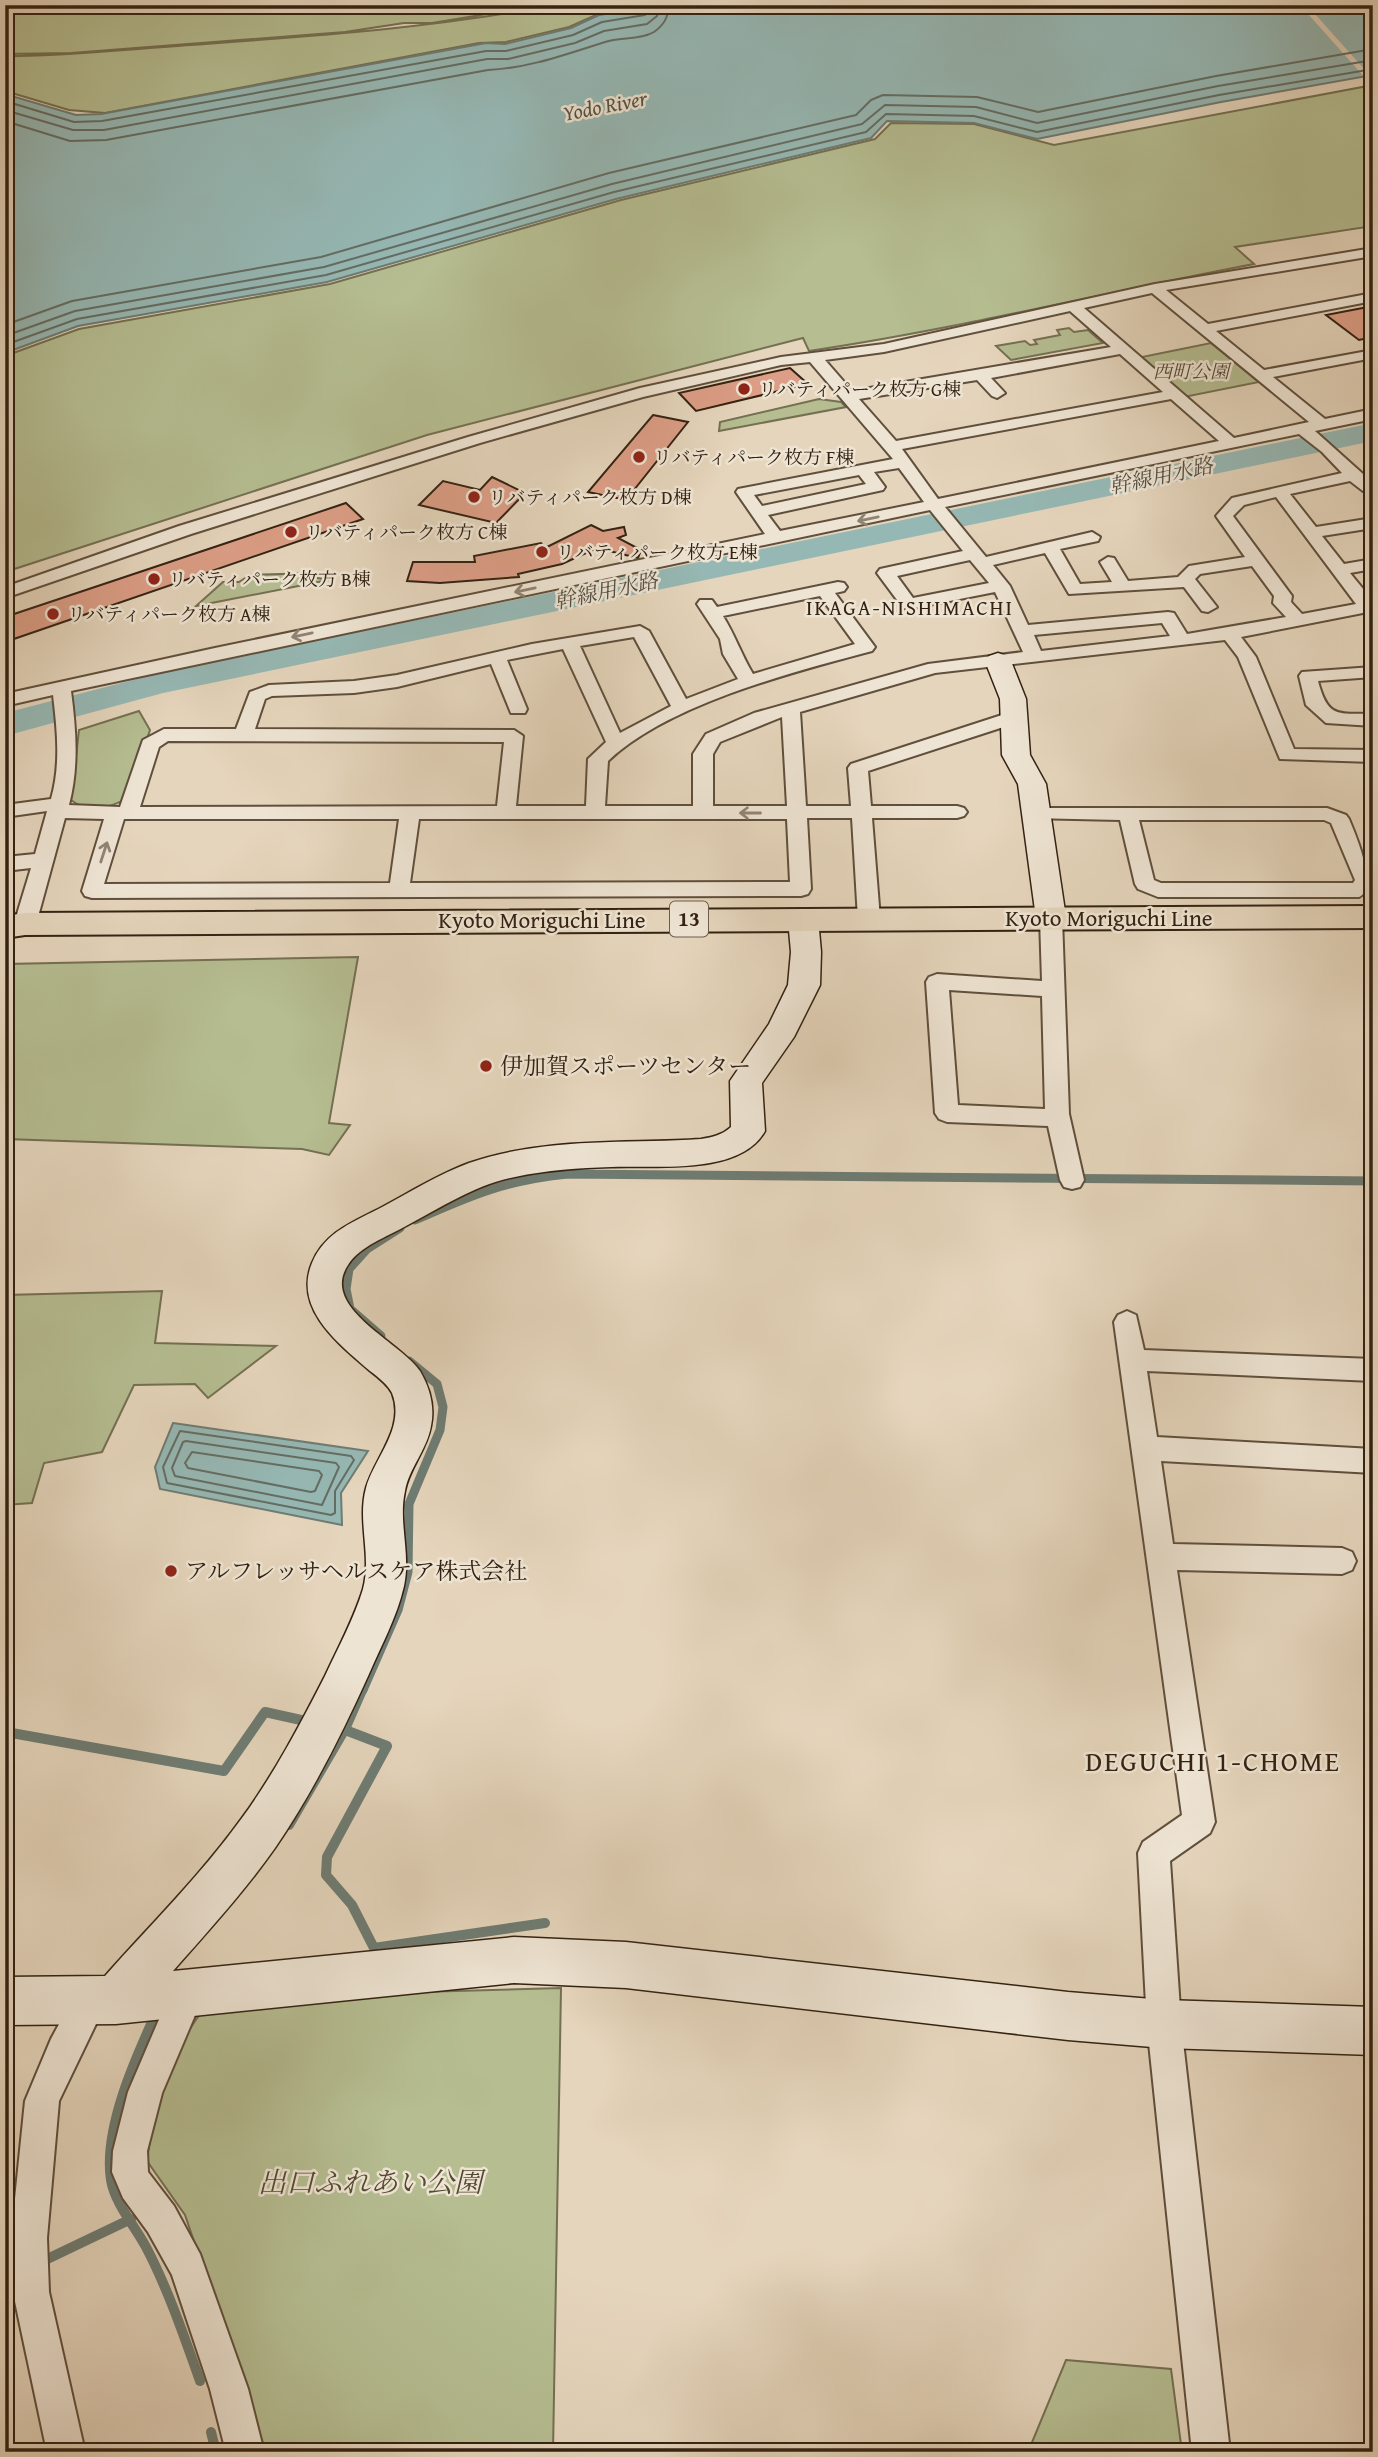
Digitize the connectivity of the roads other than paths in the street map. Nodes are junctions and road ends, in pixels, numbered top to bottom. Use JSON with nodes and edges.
{"nodes":[{"id":1,"x":1373,"y":252,"type":"edge"},
{"id":2,"x":1155,"y":288,"type":"junction"},
{"id":3,"x":1373,"y":297,"type":"edge"},
{"id":4,"x":1073,"y":306,"type":"junction"},
{"id":5,"x":1205,"y":329,"type":"junction"},
{"id":6,"x":1123,"y":349,"type":"junction"},
{"id":7,"x":1373,"y":354,"type":"edge"},
{"id":8,"x":814,"y":357,"type":"junction"},
{"id":9,"x":980,"y":375,"type":"junction"},
{"id":10,"x":1261,"y":375,"type":"junction"},
{"id":11,"x":997,"y":393,"type":"dead end"},
{"id":12,"x":1175,"y":394,"type":"junction"},
{"id":13,"x":851,"y":396,"type":"junction"},
{"id":14,"x":1373,"y":415,"type":"edge"},
{"id":15,"x":1317,"y":435,"type":"junction"},
{"id":16,"x":1232,"y":443,"type":"junction"},
{"id":17,"x":892,"y":446,"type":"junction"},
{"id":18,"x":904,"y":462,"type":"junction"},
{"id":19,"x":863,"y":470,"type":"junction"},
{"id":20,"x":1353,"y":476,"type":"junction"},
{"id":21,"x":1372,"y":489,"type":"edge"},
{"id":22,"x":1280,"y":491,"type":"junction"},
{"id":23,"x":1209,"y":504,"type":"dead end"},
{"id":24,"x":1234,"y":505,"type":"junction"},
{"id":25,"x":935,"y":506,"type":"junction"},
{"id":26,"x":758,"y":512,"type":"junction"},
{"id":27,"x":1373,"y":523,"type":"edge"},
{"id":28,"x":1310,"y":533,"type":"junction"},
{"id":29,"x":1092,"y":537,"type":"dead end"},
{"id":30,"x":776,"y":538,"type":"junction"},
{"id":31,"x":1048,"y":546,"type":"junction"},
{"id":32,"x":977,"y":559,"type":"junction"},
{"id":33,"x":1255,"y":560,"type":"junction"},
{"id":34,"x":1108,"y":562,"type":"dead end"},
{"id":35,"x":1373,"y":564,"type":"edge"},
{"id":36,"x":1339,"y":570,"type":"junction"},
{"id":37,"x":1188,"y":581,"type":"junction"},
{"id":38,"x":1001,"y":586,"type":"junction"},
{"id":39,"x":1123,"y":586,"type":"junction"},
{"id":40,"x":5,"y":593,"type":"edge"},
{"id":41,"x":1208,"y":607,"type":"dead end"},
{"id":42,"x":1370,"y":607,"type":"edge"},
{"id":43,"x":1298,"y":620,"type":"junction"},
{"id":44,"x":1023,"y":631,"type":"junction"},
{"id":45,"x":1230,"y":634,"type":"junction"},
{"id":46,"x":811,"y":640,"type":"dead end"},
{"id":47,"x":1181,"y":640,"type":"junction"},
{"id":48,"x":569,"y":643,"type":"junction"},
{"id":49,"x":1034,"y":656,"type":"junction"},
{"id":50,"x":497,"y":658,"type":"junction"},
{"id":51,"x":824,"y":658,"type":"junction"},
{"id":52,"x":998,"y":661,"type":"junction"},
{"id":53,"x":1373,"y":672,"type":"edge"},
{"id":54,"x":748,"y":680,"type":"junction"},
{"id":55,"x":62,"y":689,"type":"junction"},
{"id":56,"x":520,"y":697,"type":"dead end"},
{"id":57,"x":5,"y":700,"type":"edge"},
{"id":58,"x":681,"y":708,"type":"junction"},
{"id":59,"x":791,"y":709,"type":"junction"},
{"id":60,"x":603,"y":718,"type":"junction"},
{"id":61,"x":1012,"y":718,"type":"junction"},
{"id":62,"x":1373,"y":720,"type":"edge"},
{"id":63,"x":582,"y":725,"type":"dead end"},
{"id":64,"x":244,"y":735,"type":"junction"},
{"id":65,"x":615,"y":742,"type":"junction"},
{"id":66,"x":1373,"y":756,"type":"edge"},
{"id":67,"x":58,"y":809,"type":"junction"},
{"id":68,"x":5,"y":811,"type":"edge"},
{"id":69,"x":122,"y":812,"type":"junction"},
{"id":70,"x":410,"y":812,"type":"junction"},
{"id":71,"x":506,"y":812,"type":"junction"},
{"id":72,"x":957,"y":812,"type":"dead end"},
{"id":73,"x":595,"y":813,"type":"junction"},
{"id":74,"x":703,"y":813,"type":"junction"},
{"id":75,"x":797,"y":813,"type":"junction"},
{"id":76,"x":861,"y":813,"type":"junction"},
{"id":77,"x":1036,"y":814,"type":"junction"},
{"id":78,"x":1128,"y":814,"type":"junction"},
{"id":79,"x":1373,"y":838,"type":"edge"},
{"id":80,"x":1348,"y":839,"type":"junction"},
{"id":81,"x":41,"y":860,"type":"junction"},
{"id":82,"x":5,"y":864,"type":"edge"},
{"id":83,"x":399,"y":890,"type":"junction"},
{"id":84,"x":1373,"y":917,"type":"edge"},
{"id":85,"x":1051,"y":918,"type":"junction"},
{"id":86,"x":803,"y":919,"type":"junction"},
{"id":87,"x":869,"y":919,"type":"junction"},
{"id":88,"x":15,"y":925,"type":"edge"},
{"id":89,"x":1054,"y":989,"type":"junction"},
{"id":90,"x":1058,"y":1118,"type":"junction"},
{"id":91,"x":1072,"y":1181,"type":"dead end"},
{"id":92,"x":1127,"y":1322,"type":"dead end"},
{"id":93,"x":1133,"y":1360,"type":"junction"},
{"id":94,"x":1373,"y":1370,"type":"edge"},
{"id":95,"x":1145,"y":1448,"type":"junction"},
{"id":96,"x":1373,"y":1461,"type":"edge"},
{"id":97,"x":1161,"y":1557,"type":"junction"},
{"id":98,"x":1342,"y":1561,"type":"dead end"},
{"id":99,"x":145,"y":1996,"type":"junction"},
{"id":100,"x":5,"y":2001,"type":"edge"},
{"id":101,"x":1164,"y":2024,"type":"junction"},
{"id":102,"x":1373,"y":2031,"type":"edge"},
{"id":103,"x":66,"y":2452,"type":"edge"},
{"id":104,"x":245,"y":2452,"type":"edge"},
{"id":105,"x":1211,"y":2452,"type":"edge"}],
"edges":[{"from":1,"to":2,"type":"street"},
{"from":2,"to":4,"type":"street"},
{"from":2,"to":5,"type":"street"},
{"from":3,"to":5,"type":"street"},
{"from":4,"to":6,"type":"street"},
{"from":4,"to":8,"type":"street"},
{"from":5,"to":10,"type":"street"},
{"from":6,"to":9,"type":"street"},
{"from":6,"to":12,"type":"street"},
{"from":7,"to":10,"type":"street"},
{"from":8,"to":13,"type":"street"},
{"from":8,"to":40,"type":"street"},
{"from":9,"to":11,"type":"street"},
{"from":9,"to":13,"type":"street"},
{"from":10,"to":15,"type":"street"},
{"from":12,"to":16,"type":"street"},
{"from":12,"to":17,"type":"street"},
{"from":13,"to":17,"type":"street"},
{"from":14,"to":15,"type":"street"},
{"from":15,"to":16,"type":"street"},
{"from":15,"to":20,"type":"street"},
{"from":16,"to":25,"type":"street"},
{"from":17,"to":18,"type":"street"},
{"from":18,"to":19,"type":"street"},
{"from":18,"to":25,"type":"street"},
{"from":19,"to":26,"type":"street"},
{"from":19,"to":26,"type":"street"},
{"from":20,"to":21,"type":"street"},
{"from":20,"to":22,"type":"street"},
{"from":22,"to":24,"type":"street"},
{"from":22,"to":28,"type":"street"},
{"from":23,"to":24,"type":"street"},
{"from":24,"to":33,"type":"street"},
{"from":25,"to":30,"type":"street","one_way":true},
{"from":25,"to":32,"type":"street"},
{"from":26,"to":30,"type":"street"},
{"from":27,"to":28,"type":"street"},
{"from":28,"to":36,"type":"street"},
{"from":29,"to":31,"type":"street"},
{"from":30,"to":55,"type":"street","one_way":true},
{"from":31,"to":32,"type":"street"},
{"from":31,"to":39,"type":"street"},
{"from":32,"to":38,"type":"street"},
{"from":32,"to":38,"type":"street"},
{"from":33,"to":37,"type":"street"},
{"from":33,"to":43,"type":"street"},
{"from":34,"to":39,"type":"street"},
{"from":35,"to":36,"type":"street"},
{"from":36,"to":42,"type":"street"},
{"from":37,"to":39,"type":"street"},
{"from":37,"to":41,"type":"street"},
{"from":38,"to":44,"type":"street"},
{"from":42,"to":43,"type":"street"},
{"from":43,"to":45,"type":"street"},
{"from":44,"to":47,"type":"street"},
{"from":44,"to":49,"type":"street"},
{"from":45,"to":47,"type":"street"},
{"from":45,"to":66,"type":"street"},
{"from":46,"to":51,"type":"street"},
{"from":47,"to":49,"type":"street"},
{"from":48,"to":50,"type":"street"},
{"from":48,"to":58,"type":"street"},
{"from":48,"to":60,"type":"street"},
{"from":49,"to":52,"type":"street"},
{"from":50,"to":56,"type":"street"},
{"from":50,"to":64,"type":"street"},
{"from":51,"to":54,"type":"street"},
{"from":51,"to":54,"type":"street"},
{"from":52,"to":59,"type":"street"},
{"from":52,"to":61,"type":"street"},
{"from":53,"to":62,"type":"street"},
{"from":54,"to":58,"type":"street"},
{"from":55,"to":57,"type":"street"},
{"from":55,"to":67,"type":"street"},
{"from":58,"to":65,"type":"street"},
{"from":59,"to":74,"type":"street"},
{"from":59,"to":75,"type":"street"},
{"from":60,"to":63,"type":"street"},
{"from":60,"to":65,"type":"street"},
{"from":61,"to":76,"type":"street"},
{"from":61,"to":77,"type":"street"},
{"from":64,"to":69,"type":"street"},
{"from":64,"to":71,"type":"street"},
{"from":65,"to":73,"type":"street"},
{"from":67,"to":68,"type":"street"},
{"from":67,"to":69,"type":"street"},
{"from":67,"to":81,"type":"street"},
{"from":69,"to":70,"type":"street"},
{"from":83,"to":69,"type":"street","one_way":true},
{"from":70,"to":71,"type":"street"},
{"from":70,"to":83,"type":"street"},
{"from":71,"to":73,"type":"street"},
{"from":72,"to":76,"type":"street"},
{"from":73,"to":74,"type":"street"},
{"from":75,"to":74,"type":"street","one_way":true},
{"from":75,"to":76,"type":"street"},
{"from":75,"to":83,"type":"street"},
{"from":76,"to":87,"type":"street"},
{"from":77,"to":78,"type":"street"},
{"from":77,"to":85,"type":"street"},
{"from":78,"to":80,"type":"street"},
{"from":78,"to":80,"type":"street"},
{"from":79,"to":80,"type":"street"},
{"from":81,"to":82,"type":"street"},
{"from":81,"to":88,"type":"street"},
{"from":84,"to":85,"type":"main road","name":"Kyoto Moriguchi Line","number":"13"},
{"from":85,"to":87,"type":"main road","name":"Kyoto Moriguchi Line","number":"13"},
{"from":85,"to":89,"type":"street"},
{"from":86,"to":87,"type":"main road","name":"Kyoto Moriguchi Line","number":"13"},
{"from":86,"to":88,"type":"main road","name":"Kyoto Moriguchi Line","number":"13"},
{"from":86,"to":99,"type":"street"},
{"from":89,"to":90,"type":"street"},
{"from":89,"to":90,"type":"street"},
{"from":90,"to":91,"type":"street"},
{"from":92,"to":93,"type":"street"},
{"from":93,"to":94,"type":"street"},
{"from":93,"to":95,"type":"street"},
{"from":95,"to":96,"type":"street"},
{"from":95,"to":97,"type":"street"},
{"from":97,"to":98,"type":"street"},
{"from":97,"to":101,"type":"street"},
{"from":99,"to":100,"type":"street"},
{"from":99,"to":101,"type":"street"},
{"from":99,"to":103,"type":"street"},
{"from":99,"to":104,"type":"street"},
{"from":101,"to":102,"type":"street"},
{"from":101,"to":105,"type":"street"}]}
